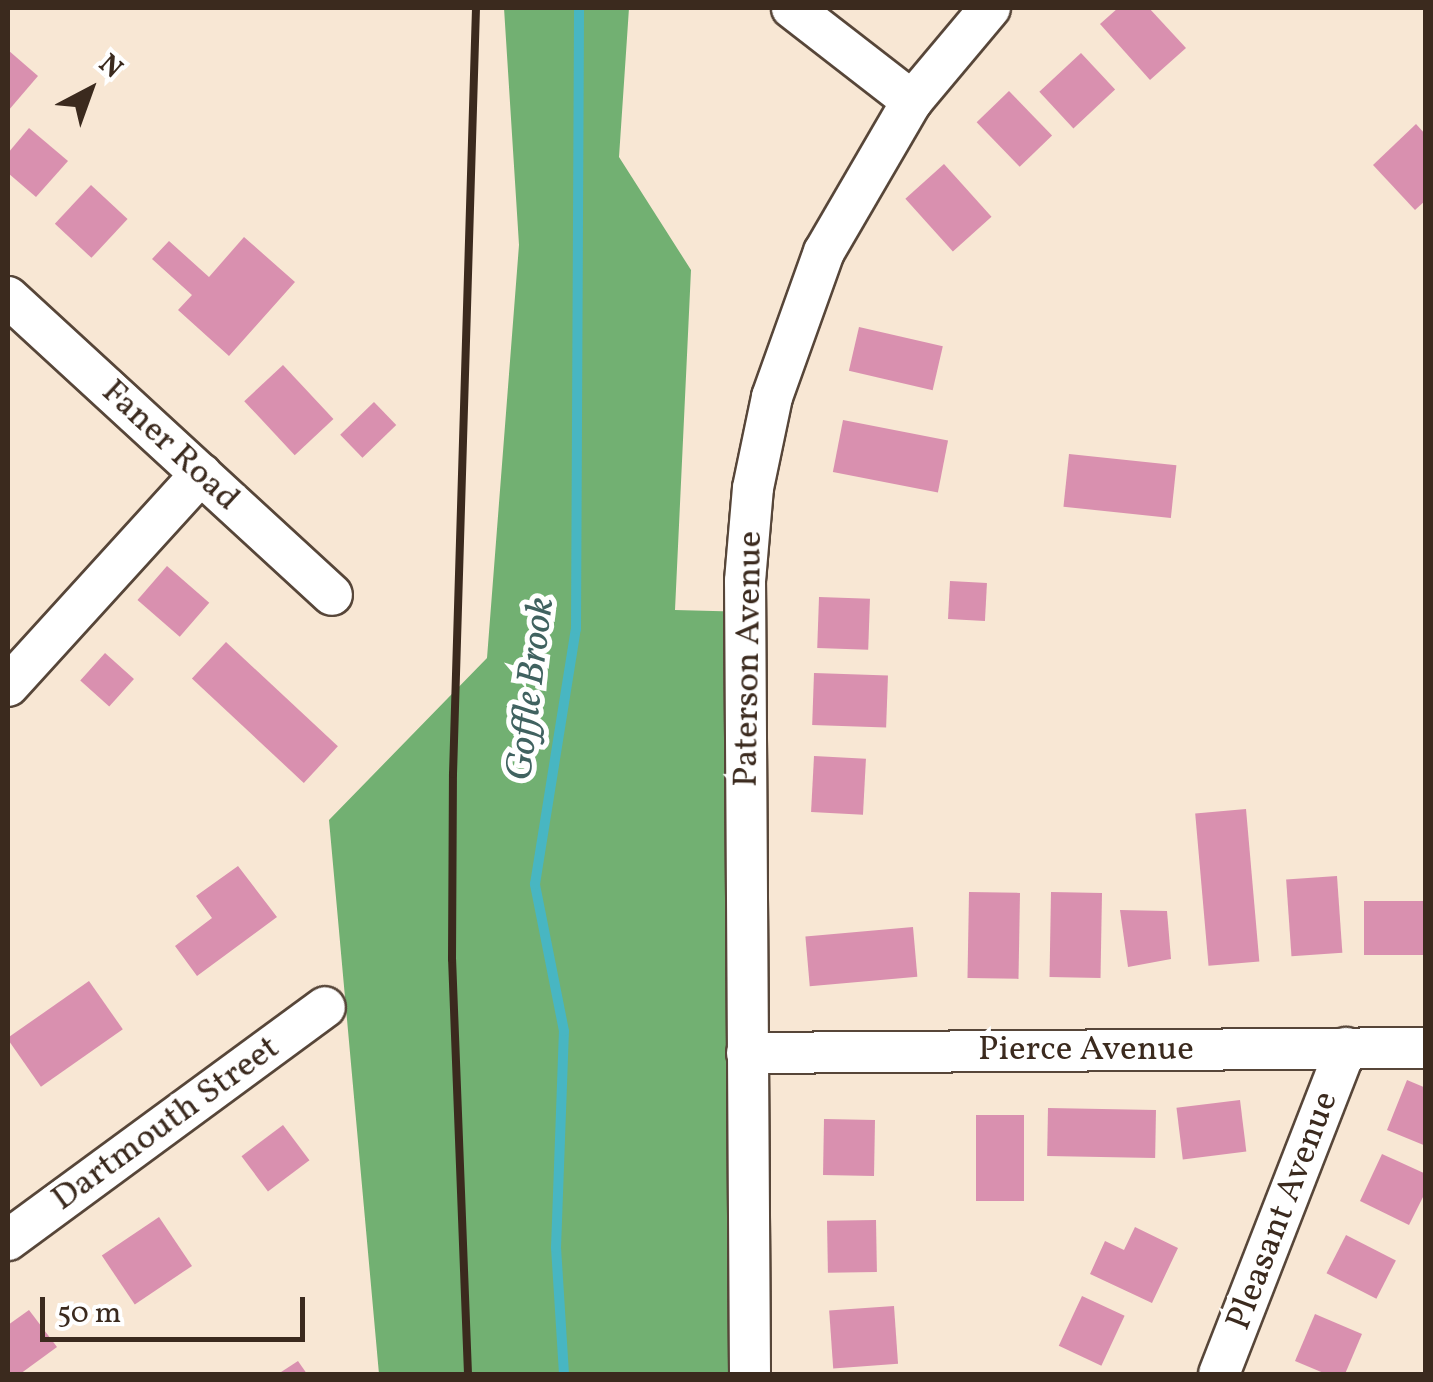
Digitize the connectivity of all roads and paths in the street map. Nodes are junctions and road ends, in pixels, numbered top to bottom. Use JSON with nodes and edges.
{"nodes":[{"id":1,"x":792,"y":8,"type":"edge"},
{"id":2,"x":990,"y":8,"type":"edge"},
{"id":3,"x":912,"y":100,"type":"junction"},
{"id":4,"x":8,"y":297,"type":"edge"},
{"id":5,"x":201,"y":474,"type":"junction"},
{"id":6,"x":332,"y":595,"type":"dead end"},
{"id":7,"x":8,"y":686,"type":"edge"},
{"id":8,"x":324,"y":1007,"type":"dead end"},
{"id":9,"x":1346,"y":1048,"type":"junction"},
{"id":10,"x":1426,"y":1048,"type":"edge"},
{"id":11,"x":748,"y":1053,"type":"junction"},
{"id":12,"x":8,"y":1240,"type":"edge"},
{"id":13,"x":750,"y":1374,"type":"edge"},
{"id":14,"x":1219,"y":1374,"type":"edge"}],
"edges":[{"from":1,"to":3,"type":"street"},
{"from":2,"to":3,"type":"street","name":"Paterson Avenue"},
{"from":3,"to":11,"type":"street","name":"Paterson Avenue"},
{"from":4,"to":5,"type":"street","name":"Faner Road"},
{"from":5,"to":6,"type":"street","name":"Faner Road"},
{"from":5,"to":7,"type":"street"},
{"from":8,"to":12,"type":"street","name":"Dartmouth Street"},
{"from":9,"to":10,"type":"street","name":"Pierce Avenue"},
{"from":9,"to":11,"type":"street","name":"Pierce Avenue"},
{"from":9,"to":14,"type":"street","name":"Pleasant Avenue"},
{"from":11,"to":13,"type":"street","name":"Paterson Avenue"}]}
